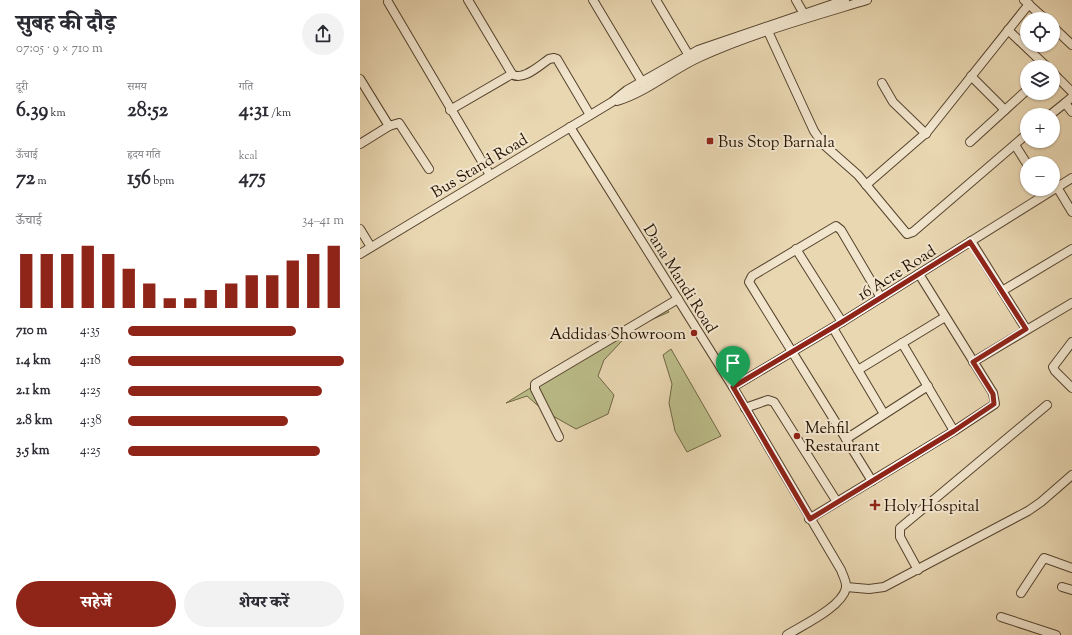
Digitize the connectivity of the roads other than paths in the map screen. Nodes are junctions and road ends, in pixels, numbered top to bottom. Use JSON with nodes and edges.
{"nodes":[{"id":1,"x":468,"y":0,"type":"edge"},
{"id":2,"x":593,"y":0,"type":"edge"},
{"id":3,"x":656,"y":0,"type":"edge"},
{"id":4,"x":796,"y":0,"type":"edge"},
{"id":5,"x":845,"y":0,"type":"edge"},
{"id":6,"x":867,"y":0,"type":"edge"},
{"id":7,"x":388,"y":2,"type":"dead end"},
{"id":8,"x":1027,"y":2,"type":"edge"},
{"id":9,"x":1038,"y":12,"type":"edge"},
{"id":10,"x":804,"y":14,"type":"junction"},
{"id":11,"x":767,"y":29,"type":"junction"},
{"id":12,"x":1008,"y":30,"type":"junction"},
{"id":13,"x":1060,"y":34,"type":"edge"},
{"id":14,"x":1072,"y":45,"type":"edge"},
{"id":15,"x":688,"y":54,"type":"junction"},
{"id":16,"x":1040,"y":60,"type":"edge"},
{"id":17,"x":512,"y":74,"type":"junction"},
{"id":18,"x":971,"y":76,"type":"junction"},
{"id":19,"x":360,"y":79,"type":"edge"},
{"id":20,"x":1060,"y":80,"type":"edge"},
{"id":21,"x":642,"y":82,"type":"junction"},
{"id":22,"x":882,"y":83,"type":"dead end"},
{"id":23,"x":1072,"y":92,"type":"edge"},
{"id":24,"x":1020,"y":96,"type":"edge"},
{"id":25,"x":1072,"y":97,"type":"edge"},
{"id":26,"x":612,"y":102,"type":"junction"},
{"id":27,"x":1065,"y":102,"type":"junction"},
{"id":28,"x":1058,"y":108,"type":"edge"},
{"id":29,"x":450,"y":110,"type":"junction"},
{"id":30,"x":1005,"y":110,"type":"junction"},
{"id":31,"x":1072,"y":112,"type":"edge"},
{"id":32,"x":590,"y":115,"type":"junction"},
{"id":33,"x":389,"y":126,"type":"junction"},
{"id":34,"x":570,"y":126,"type":"junction"},
{"id":35,"x":926,"y":134,"type":"junction"},
{"id":36,"x":1020,"y":140,"type":"edge"},
{"id":37,"x":970,"y":142,"type":"dead end"},
{"id":38,"x":360,"y":144,"type":"edge"},
{"id":39,"x":1015,"y":145,"type":"junction"},
{"id":40,"x":1022,"y":156,"type":"edge"},
{"id":41,"x":429,"y":169,"type":"dead end"},
{"id":42,"x":490,"y":175,"type":"junction"},
{"id":43,"x":1072,"y":178,"type":"edge"},
{"id":44,"x":866,"y":185,"type":"junction"},
{"id":45,"x":1060,"y":185,"type":"edge"},
{"id":46,"x":1060,"y":192,"type":"edge"},
{"id":47,"x":1038,"y":196,"type":"edge"},
{"id":48,"x":1072,"y":212,"type":"edge"},
{"id":49,"x":360,"y":230,"type":"edge"},
{"id":50,"x":970,"y":242,"type":"junction"},
{"id":51,"x":371,"y":247,"type":"junction"},
{"id":52,"x":796,"y":249,"type":"junction"},
{"id":53,"x":1072,"y":249,"type":"edge"},
{"id":54,"x":360,"y":254,"type":"edge"},
{"id":55,"x":919,"y":274,"type":"junction"},
{"id":56,"x":1002,"y":291,"type":"junction"},
{"id":57,"x":881,"y":298,"type":"junction"},
{"id":58,"x":678,"y":299,"type":"junction"},
{"id":59,"x":1072,"y":303,"type":"edge"},
{"id":60,"x":946,"y":317,"type":"junction"},
{"id":61,"x":842,"y":322,"type":"junction"},
{"id":62,"x":833,"y":328,"type":"junction"},
{"id":63,"x":1026,"y":329,"type":"junction"},
{"id":64,"x":1072,"y":342,"type":"edge"},
{"id":65,"x":902,"y":343,"type":"junction"},
{"id":66,"x":791,"y":352,"type":"junction"},
{"id":67,"x":973,"y":362,"type":"junction"},
{"id":68,"x":858,"y":370,"type":"junction"},
{"id":69,"x":928,"y":386,"type":"junction"},
{"id":70,"x":733,"y":387,"type":"junction"},
{"id":71,"x":1072,"y":388,"type":"edge"},
{"id":72,"x":1047,"y":405,"type":"dead end"},
{"id":73,"x":745,"y":408,"type":"junction"},
{"id":74,"x":884,"y":414,"type":"junction"},
{"id":75,"x":954,"y":431,"type":"junction"},
{"id":76,"x":559,"y":437,"type":"dead end"},
{"id":77,"x":846,"y":439,"type":"junction"},
{"id":78,"x":1072,"y":475,"type":"edge"},
{"id":79,"x":872,"y":480,"type":"junction"},
{"id":80,"x":837,"y":502,"type":"junction"},
{"id":81,"x":810,"y":519,"type":"junction"},
{"id":82,"x":1072,"y":568,"type":"edge"},
{"id":83,"x":918,"y":570,"type":"junction"},
{"id":84,"x":846,"y":586,"type":"junction"},
{"id":85,"x":1062,"y":587,"type":"dead end"},
{"id":86,"x":1072,"y":590,"type":"edge"},
{"id":87,"x":1021,"y":593,"type":"dead end"},
{"id":88,"x":1000,"y":617,"type":"dead end"},
{"id":89,"x":787,"y":635,"type":"edge"},
{"id":90,"x":1056,"y":635,"type":"edge"}],
"edges":[{"from":1,"to":17,"type":"street"},
{"from":2,"to":21,"type":"street"},
{"from":3,"to":15,"type":"street"},
{"from":4,"to":10,"type":"street"},
{"from":5,"to":10,"type":"street","name":"Bus Stand Road"},
{"from":6,"to":11,"type":"street","name":"Bus Stand Road"},
{"from":7,"to":29,"type":"street"},
{"from":8,"to":9,"type":"street"},
{"from":8,"to":12,"type":"street"},
{"from":10,"to":11,"type":"street","name":"Bus Stand Road"},
{"from":11,"to":15,"type":"street","name":"Bus Stand Road"},
{"from":11,"to":26,"type":"street","name":"Bus Stand Road"},
{"from":11,"to":44,"type":"street"},
{"from":12,"to":16,"type":"street"},
{"from":12,"to":18,"type":"street"},
{"from":13,"to":14,"type":"street"},
{"from":15,"to":21,"type":"street","name":"Bus Stand Road"},
{"from":17,"to":29,"type":"street"},
{"from":17,"to":32,"type":"street"},
{"from":18,"to":30,"type":"street"},
{"from":18,"to":35,"type":"street"},
{"from":19,"to":33,"type":"street"},
{"from":20,"to":23,"type":"street"},
{"from":21,"to":26,"type":"street","name":"Bus Stand Road"},
{"from":22,"to":35,"type":"street"},
{"from":24,"to":30,"type":"street"},
{"from":25,"to":27,"type":"street"},
{"from":26,"to":32,"type":"street","name":"Bus Stand Road"},
{"from":27,"to":28,"type":"street"},
{"from":27,"to":31,"type":"street"},
{"from":29,"to":42,"type":"street"},
{"from":30,"to":37,"type":"street"},
{"from":32,"to":34,"type":"street","name":"Bus Stand Road"},
{"from":33,"to":38,"type":"street"},
{"from":33,"to":41,"type":"street"},
{"from":34,"to":42,"type":"street","name":"Bus Stand Road"},
{"from":34,"to":58,"type":"street","name":"Dana Mandi Road"},
{"from":35,"to":44,"type":"street"},
{"from":36,"to":39,"type":"street"},
{"from":39,"to":40,"type":"street"},
{"from":39,"to":44,"type":"street"},
{"from":42,"to":51,"type":"street","name":"Bus Stand Road"},
{"from":43,"to":45,"type":"street","name":"16 Acre Road"},
{"from":46,"to":48,"type":"street"},
{"from":47,"to":50,"type":"street","name":"16 Acre Road"},
{"from":49,"to":51,"type":"street"},
{"from":50,"to":55,"type":"street","name":"16 Acre Road"},
{"from":50,"to":56,"type":"street"},
{"from":51,"to":54,"type":"street","name":"Bus Stand Road"},
{"from":52,"to":57,"type":"street"},
{"from":52,"to":61,"type":"street"},
{"from":52,"to":66,"type":"street"},
{"from":53,"to":56,"type":"street"},
{"from":55,"to":57,"type":"street","name":"16 Acre Road"},
{"from":55,"to":60,"type":"street"},
{"from":56,"to":63,"type":"street"},
{"from":57,"to":61,"type":"street","name":"16 Acre Road"},
{"from":58,"to":70,"type":"street","name":"Dana Mandi Road"},
{"from":58,"to":76,"type":"street"},
{"from":59,"to":63,"type":"street"},
{"from":60,"to":65,"type":"street"},
{"from":60,"to":67,"type":"street"},
{"from":61,"to":62,"type":"street","name":"16 Acre Road"},
{"from":62,"to":66,"type":"street","name":"16 Acre Road"},
{"from":62,"to":68,"type":"street"},
{"from":63,"to":67,"type":"street"},
{"from":64,"to":71,"type":"street"},
{"from":65,"to":68,"type":"street"},
{"from":65,"to":69,"type":"street"},
{"from":66,"to":70,"type":"street","name":"16 Acre Road"},
{"from":66,"to":77,"type":"street"},
{"from":67,"to":75,"type":"street"},
{"from":68,"to":74,"type":"street"},
{"from":69,"to":74,"type":"street"},
{"from":69,"to":75,"type":"street"},
{"from":70,"to":73,"type":"street","name":"Dana Mandi Road"},
{"from":72,"to":83,"type":"street"},
{"from":73,"to":80,"type":"street"},
{"from":73,"to":81,"type":"street","name":"Dana Mandi Road"},
{"from":74,"to":77,"type":"street"},
{"from":75,"to":79,"type":"street"},
{"from":77,"to":79,"type":"street"},
{"from":78,"to":83,"type":"street"},
{"from":79,"to":80,"type":"street"},
{"from":80,"to":81,"type":"street"},
{"from":81,"to":84,"type":"street","name":"Dana Mandi Road"},
{"from":82,"to":87,"type":"street"},
{"from":83,"to":84,"type":"street"},
{"from":84,"to":89,"type":"street"},
{"from":85,"to":86,"type":"street"},
{"from":88,"to":90,"type":"street"}]}
